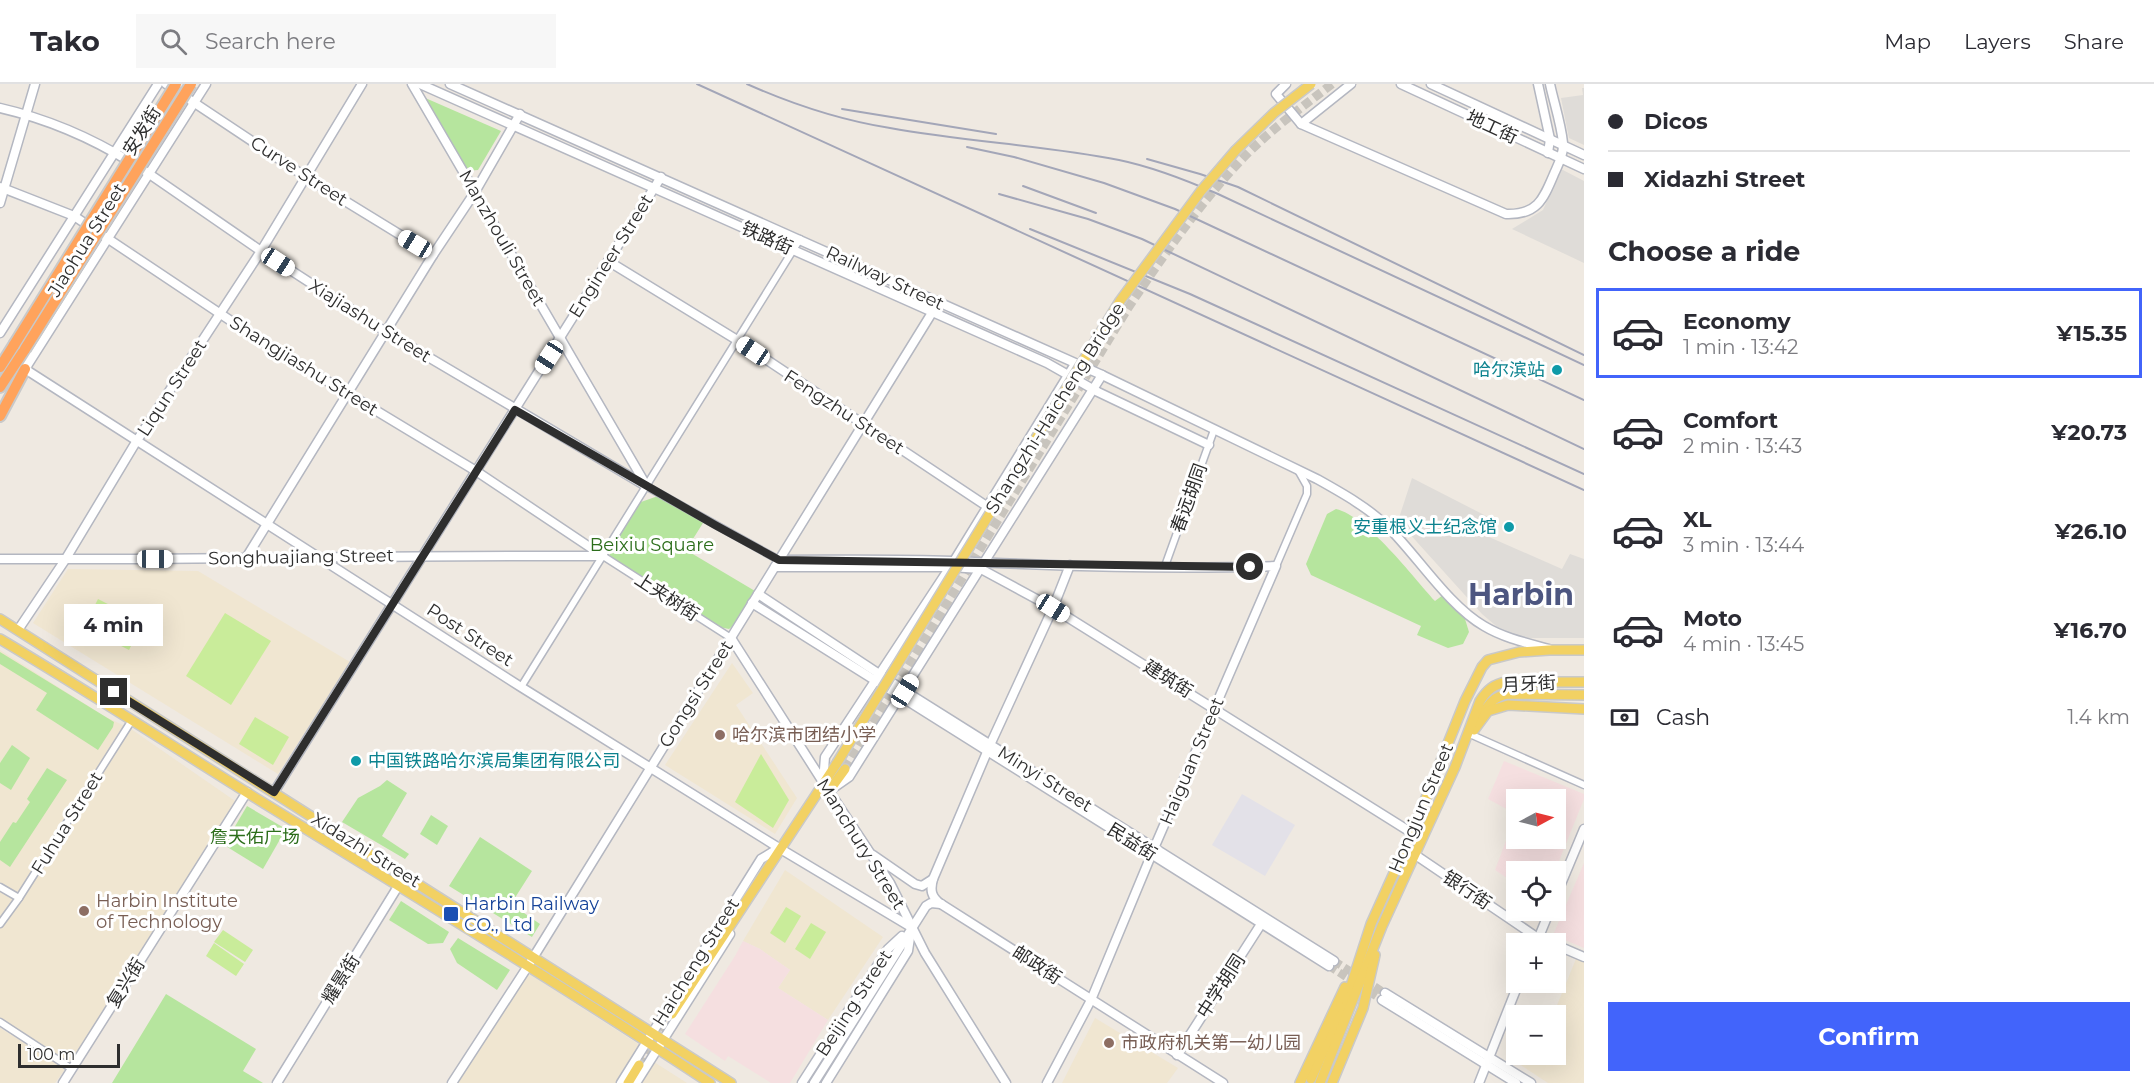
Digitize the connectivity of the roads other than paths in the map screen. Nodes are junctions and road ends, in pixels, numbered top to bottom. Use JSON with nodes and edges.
{"nodes":[{"id":1,"x":35,"y":84,"type":"edge"},
{"id":2,"x":158,"y":84,"type":"edge"},
{"id":3,"x":166,"y":84,"type":"edge"},
{"id":4,"x":176,"y":84,"type":"edge"},
{"id":5,"x":191,"y":84,"type":"edge"},
{"id":6,"x":206,"y":84,"type":"edge"},
{"id":7,"x":362,"y":84,"type":"edge"},
{"id":8,"x":412,"y":84,"type":"edge"},
{"id":9,"x":420,"y":84,"type":"edge"},
{"id":10,"x":450,"y":84,"type":"edge"},
{"id":11,"x":1286,"y":84,"type":"edge"},
{"id":12,"x":1311,"y":84,"type":"edge"},
{"id":13,"x":1351,"y":84,"type":"edge"},
{"id":14,"x":1401,"y":84,"type":"edge"},
{"id":15,"x":1431,"y":84,"type":"edge"},
{"id":16,"x":1539,"y":84,"type":"edge"},
{"id":17,"x":1550,"y":84,"type":"edge"},
{"id":18,"x":194,"y":102,"type":"junction"},
{"id":19,"x":0,"y":108,"type":"edge"},
{"id":20,"x":26,"y":114,"type":"junction"},
{"id":21,"x":520,"y":114,"type":"junction"},
{"id":22,"x":1301,"y":123,"type":"junction"},
{"id":23,"x":513,"y":125,"type":"junction"},
{"id":24,"x":1550,"y":139,"type":"junction"},
{"id":25,"x":1563,"y":145,"type":"junction"},
{"id":26,"x":115,"y":152,"type":"junction"},
{"id":27,"x":1548,"y":153,"type":"junction"},
{"id":28,"x":1584,"y":155,"type":"edge"},
{"id":29,"x":1560,"y":159,"type":"junction"},
{"id":30,"x":1584,"y":169,"type":"edge"},
{"id":31,"x":149,"y":173,"type":"junction"},
{"id":32,"x":306,"y":177,"type":"junction"},
{"id":33,"x":661,"y":177,"type":"junction"},
{"id":34,"x":2,"y":188,"type":"edge"},
{"id":35,"x":654,"y":188,"type":"junction"},
{"id":36,"x":475,"y":192,"type":"junction"},
{"id":37,"x":0,"y":203,"type":"edge"},
{"id":38,"x":74,"y":216,"type":"junction"},
{"id":39,"x":108,"y":238,"type":"junction"},
{"id":40,"x":800,"y":239,"type":"junction"},
{"id":41,"x":794,"y":250,"type":"junction"},
{"id":42,"x":261,"y":251,"type":"junction"},
{"id":43,"x":433,"y":255,"type":"junction"},
{"id":44,"x":608,"y":261,"type":"junction"},
{"id":45,"x":938,"y":303,"type":"junction"},
{"id":46,"x":932,"y":312,"type":"junction"},
{"id":47,"x":220,"y":314,"type":"junction"},
{"id":48,"x":386,"y":332,"type":"junction"},
{"id":49,"x":0,"y":333,"type":"edge"},
{"id":50,"x":560,"y":339,"type":"junction"},
{"id":51,"x":736,"y":340,"type":"junction"},
{"id":52,"x":19,"y":347,"type":"junction"},
{"id":53,"x":9,"y":363,"type":"edge"},
{"id":54,"x":1075,"y":364,"type":"junction"},
{"id":55,"x":1068,"y":375,"type":"junction"},
{"id":56,"x":1102,"y":375,"type":"junction"},
{"id":57,"x":0,"y":387,"type":"edge"},
{"id":58,"x":1093,"y":389,"type":"junction"},
{"id":59,"x":347,"y":394,"type":"junction"},
{"id":60,"x":0,"y":398,"type":"edge"},
{"id":61,"x":515,"y":410,"type":"junction"},
{"id":62,"x":0,"y":416,"type":"edge"},
{"id":63,"x":863,"y":424,"type":"junction"},
{"id":64,"x":1214,"y":430,"type":"junction"},
{"id":65,"x":136,"y":442,"type":"junction"},
{"id":66,"x":1209,"y":445,"type":"junction"},
{"id":67,"x":1298,"y":470,"type":"junction"},
{"id":68,"x":476,"y":471,"type":"junction"},
{"id":69,"x":646,"y":486,"type":"junction"},
{"id":70,"x":988,"y":507,"type":"junction"},
{"id":71,"x":266,"y":525,"type":"junction"},
{"id":72,"x":423,"y":555,"type":"junction"},
{"id":73,"x":603,"y":556,"type":"junction"},
{"id":74,"x":246,"y":558,"type":"junction"},
{"id":75,"x":320,"y":558,"type":"junction"},
{"id":76,"x":0,"y":559,"type":"edge"},
{"id":77,"x":65,"y":560,"type":"junction"},
{"id":78,"x":777,"y":563,"type":"junction"},
{"id":79,"x":952,"y":564,"type":"junction"},
{"id":80,"x":1070,"y":565,"type":"junction"},
{"id":81,"x":983,"y":566,"type":"junction"},
{"id":82,"x":1165,"y":566,"type":"junction"},
{"id":83,"x":1276,"y":566,"type":"junction"},
{"id":84,"x":758,"y":594,"type":"junction"},
{"id":85,"x":752,"y":603,"type":"junction"},
{"id":86,"x":392,"y":604,"type":"junction"},
{"id":87,"x":1053,"y":608,"type":"junction"},
{"id":88,"x":0,"y":619,"type":"edge"},
{"id":89,"x":18,"y":630,"type":"junction"},
{"id":90,"x":731,"y":638,"type":"junction"},
{"id":91,"x":0,"y":639,"type":"edge"},
{"id":92,"x":1549,"y":650,"type":"junction"},
{"id":93,"x":1584,"y":650,"type":"edge"},
{"id":94,"x":880,"y":673,"type":"junction"},
{"id":95,"x":875,"y":682,"type":"junction"},
{"id":96,"x":1584,"y":682,"type":"edge"},
{"id":97,"x":521,"y":687,"type":"junction"},
{"id":98,"x":1471,"y":691,"type":"joint"},
{"id":99,"x":903,"y":694,"type":"junction"},
{"id":100,"x":1584,"y":695,"type":"edge"},
{"id":101,"x":1584,"y":708,"type":"edge"},
{"id":102,"x":1215,"y":709,"type":"junction"},
{"id":103,"x":132,"y":720,"type":"junction"},
{"id":104,"x":1479,"y":722,"type":"junction"},
{"id":105,"x":1470,"y":734,"type":"junction"},
{"id":106,"x":988,"y":748,"type":"junction"},
{"id":107,"x":651,"y":768,"type":"junction"},
{"id":108,"x":1584,"y":785,"type":"edge"},
{"id":109,"x":826,"y":786,"type":"junction"},
{"id":110,"x":247,"y":792,"type":"junction"},
{"id":111,"x":274,"y":792,"type":"junction"},
{"id":112,"x":1584,"y":829,"type":"edge"},
{"id":113,"x":1412,"y":832,"type":"junction"},
{"id":114,"x":779,"y":848,"type":"junction"},
{"id":115,"x":1153,"y":850,"type":"junction"},
{"id":116,"x":869,"y":852,"type":"junction"},
{"id":117,"x":1414,"y":854,"type":"junction"},
{"id":118,"x":1566,"y":872,"type":"edge"},
{"id":119,"x":405,"y":875,"type":"junction"},
{"id":120,"x":933,"y":879,"type":"junction"},
{"id":121,"x":398,"y":885,"type":"junction"},
{"id":122,"x":0,"y":887,"type":"edge"},
{"id":123,"x":19,"y":898,"type":"junction"},
{"id":124,"x":941,"y":904,"type":"junction"},
{"id":125,"x":1263,"y":921,"type":"junction"},
{"id":126,"x":0,"y":924,"type":"edge"},
{"id":127,"x":1377,"y":925,"type":"junction"},
{"id":128,"x":911,"y":927,"type":"junction"},
{"id":129,"x":1526,"y":933,"type":"edge"},
{"id":130,"x":1566,"y":949,"type":"edge"},
{"id":131,"x":1584,"y":957,"type":"edge"},
{"id":132,"x":531,"y":962,"type":"junction"},
{"id":133,"x":1332,"y":964,"type":"tunnel mouth"},
{"id":134,"x":1516,"y":993,"type":"edge"},
{"id":135,"x":1383,"y":996,"type":"tunnel mouth"},
{"id":136,"x":1091,"y":1000,"type":"junction"},
{"id":137,"x":672,"y":1014,"type":"tunnel mouth"},
{"id":138,"x":0,"y":1022,"type":"edge"},
{"id":139,"x":652,"y":1032,"type":"junction"},
{"id":140,"x":663,"y":1039,"type":"junction"},
{"id":141,"x":647,"y":1041,"type":"junction"},
{"id":142,"x":657,"y":1048,"type":"junction"},
{"id":143,"x":1177,"y":1055,"type":"junction"},
{"id":144,"x":1488,"y":1061,"type":"junction"},
{"id":145,"x":639,"y":1065,"type":"tunnel mouth"},
{"id":146,"x":72,"y":1069,"type":"junction"},
{"id":147,"x":1316,"y":1081,"type":"edge"},
{"id":148,"x":63,"y":1083,"type":"edge"},
{"id":149,"x":277,"y":1083,"type":"edge"},
{"id":150,"x":452,"y":1083,"type":"edge"},
{"id":151,"x":621,"y":1083,"type":"edge"},
{"id":152,"x":628,"y":1083,"type":"edge"},
{"id":153,"x":636,"y":1083,"type":"edge"},
{"id":154,"x":710,"y":1083,"type":"edge"},
{"id":155,"x":731,"y":1083,"type":"edge"},
{"id":156,"x":802,"y":1083,"type":"edge"},
{"id":157,"x":814,"y":1083,"type":"edge"},
{"id":158,"x":825,"y":1083,"type":"edge"},
{"id":159,"x":1006,"y":1083,"type":"edge"},
{"id":160,"x":1047,"y":1083,"type":"edge"},
{"id":161,"x":1223,"y":1083,"type":"edge"},
{"id":162,"x":1300,"y":1083,"type":"edge"},
{"id":163,"x":1332,"y":1083,"type":"edge"},
{"id":164,"x":1479,"y":1083,"type":"edge"},
{"id":165,"x":1516,"y":1083,"type":"edge"},
{"id":166,"x":1531,"y":1083,"type":"edge"}],
"edges":[{"from":1,"to":20,"type":"street"},
{"from":2,"to":26,"type":"street","name":"Jiaohua Street"},
{"from":3,"to":18,"type":"street","name":"Curve Street"},
{"from":4,"to":52,"type":"highway","name":"安发街","bridge":true},
{"from":5,"to":52,"type":"highway","name":"安发街","bridge":true},
{"from":6,"to":18,"type":"street","name":"Jiaohua Street"},
{"from":7,"to":32,"type":"street","name":"Liqun Street"},
{"from":8,"to":36,"type":"street","name":"Manzhouli Street"},
{"from":9,"to":23,"type":"street","name":"铁路街"},
{"from":10,"to":21,"type":"street","name":"Railway Street"},
{"from":11,"to":22,"type":"street"},
{"from":12,"to":109,"type":"main road","name":"Shangzhi-Haicheng Bridge","bridge":true},
{"from":13,"to":22,"type":"street"},
{"from":14,"to":27,"type":"street","name":"地工街"},
{"from":15,"to":24,"type":"street","name":"地工街"},
{"from":16,"to":24,"type":"street"},
{"from":17,"to":25,"type":"street"},
{"from":18,"to":31,"type":"street","name":"Jiaohua Street"},
{"from":18,"to":32,"type":"street","name":"Curve Street"},
{"from":19,"to":20,"type":"street","name":"Xiajiashu Street"},
{"from":20,"to":26,"type":"street","name":"Xiajiashu Street"},
{"from":20,"to":34,"type":"street"},
{"from":21,"to":23,"type":"street"},
{"from":21,"to":33,"type":"street","name":"Railway Street"},
{"from":22,"to":29,"type":"street"},
{"from":23,"to":35,"type":"street","name":"铁路街"},
{"from":23,"to":36,"type":"street"},
{"from":24,"to":25,"type":"street","name":"地工街"},
{"from":24,"to":27,"type":"street"},
{"from":25,"to":28,"type":"street","name":"地工街"},
{"from":25,"to":29,"type":"street"},
{"from":26,"to":31,"type":"street","name":"Xiajiashu Street"},
{"from":26,"to":38,"type":"street","name":"Jiaohua Street"},
{"from":27,"to":29,"type":"street","name":"地工街"},
{"from":29,"to":30,"type":"street","name":"地工街"},
{"from":31,"to":39,"type":"street","name":"Jiaohua Street"},
{"from":31,"to":42,"type":"street","name":"Xiajiashu Street"},
{"from":32,"to":42,"type":"street","name":"Liqun Street"},
{"from":32,"to":43,"type":"street","name":"Curve Street"},
{"from":33,"to":35,"type":"street","name":"Engineer Street"},
{"from":33,"to":40,"type":"street","name":"Railway Street"},
{"from":34,"to":37,"type":"street"},
{"from":34,"to":38,"type":"street","name":"Shangjiashu Street"},
{"from":35,"to":41,"type":"street","name":"铁路街"},
{"from":35,"to":44,"type":"street","name":"Engineer Street"},
{"from":36,"to":43,"type":"street"},
{"from":36,"to":50,"type":"street","name":"Manzhouli Street"},
{"from":38,"to":39,"type":"street","name":"Shangjiashu Street"},
{"from":38,"to":49,"type":"street","name":"Jiaohua Street"},
{"from":39,"to":47,"type":"street","name":"Shangjiashu Street"},
{"from":39,"to":53,"type":"street","name":"Jiaohua Street"},
{"from":40,"to":41,"type":"street"},
{"from":40,"to":45,"type":"street","name":"Railway Street"},
{"from":41,"to":46,"type":"street","name":"铁路街"},
{"from":41,"to":51,"type":"street"},
{"from":42,"to":47,"type":"street","name":"Liqun Street"},
{"from":42,"to":48,"type":"street","name":"Xiajiashu Street"},
{"from":43,"to":48,"type":"street"},
{"from":44,"to":50,"type":"street","name":"Engineer Street"},
{"from":44,"to":51,"type":"street","name":"Fengzhu Street"},
{"from":45,"to":46,"type":"street","name":"Gongsi Street"},
{"from":45,"to":54,"type":"street","name":"Railway Street"},
{"from":46,"to":55,"type":"street","name":"铁路街"},
{"from":46,"to":63,"type":"street","name":"Gongsi Street"},
{"from":47,"to":59,"type":"street","name":"Shangjiashu Street"},
{"from":47,"to":65,"type":"street","name":"Liqun Street"},
{"from":48,"to":59,"type":"street"},
{"from":48,"to":61,"type":"street","name":"Xiajiashu Street"},
{"from":50,"to":61,"type":"street","name":"Engineer Street"},
{"from":50,"to":69,"type":"street","name":"Manzhouli Street"},
{"from":51,"to":63,"type":"street","name":"Fengzhu Street"},
{"from":51,"to":69,"type":"street"},
{"from":52,"to":53,"type":"highway"},
{"from":53,"to":57,"type":"highway","name":"Jiaohua Street"},
{"from":53,"to":60,"type":"highway"},
{"from":53,"to":62,"type":"highway","name":"Jiaohua Street"},
{"from":53,"to":65,"type":"street","name":"Post Street"},
{"from":54,"to":55,"type":"street","name":"Haicheng Street"},
{"from":54,"to":56,"type":"street","name":"Railway Street"},
{"from":55,"to":58,"type":"street","name":"铁路街"},
{"from":55,"to":70,"type":"street","name":"Haicheng Street"},
{"from":56,"to":58,"type":"street","name":"Haicheng Street"},
{"from":56,"to":64,"type":"street","name":"Railway Street"},
{"from":58,"to":66,"type":"street","name":"铁路街"},
{"from":58,"to":81,"type":"street","name":"Haicheng Street"},
{"from":59,"to":68,"type":"street","name":"Shangjiashu Street"},
{"from":59,"to":71,"type":"street"},
{"from":61,"to":68,"type":"street","name":"Engineer Street"},
{"from":61,"to":69,"type":"street","name":"Xiajiashu Street"},
{"from":63,"to":70,"type":"street","name":"Fengzhu Street"},
{"from":63,"to":78,"type":"street","name":"Gongsi Street"},
{"from":64,"to":66,"type":"street","name":"春远胡同"},
{"from":64,"to":67,"type":"street","name":"Railway Street"},
{"from":65,"to":71,"type":"street","name":"Post Street"},
{"from":65,"to":77,"type":"street","name":"Liqun Street"},
{"from":66,"to":82,"type":"street","name":"春远胡同"},
{"from":67,"to":83,"type":"street","name":"Haiguan Street"},
{"from":67,"to":92,"type":"street","name":"Railway Street"},
{"from":68,"to":72,"type":"street","name":"Engineer Street"},
{"from":68,"to":73,"type":"street","name":"Shangjiashu Street"},
{"from":69,"to":73,"type":"street"},
{"from":69,"to":78,"type":"street"},
{"from":70,"to":79,"type":"street","name":"Haicheng Street"},
{"from":71,"to":74,"type":"street"},
{"from":71,"to":75,"type":"street","name":"Post Street"},
{"from":72,"to":73,"type":"street","name":"Songhuajiang Street"},
{"from":72,"to":75,"type":"street","name":"Songhuajiang Street"},
{"from":72,"to":86,"type":"street","name":"Engineer Street"},
{"from":73,"to":90,"type":"street","name":"上夹树街"},
{"from":73,"to":97,"type":"street"},
{"from":74,"to":75,"type":"street","name":"Songhuajiang Street"},
{"from":74,"to":77,"type":"street","name":"Songhuajiang Street"},
{"from":75,"to":86,"type":"street","name":"Post Street"},
{"from":76,"to":77,"type":"street","name":"Songhuajiang Street"},
{"from":77,"to":89,"type":"street","name":"Liqun Street"},
{"from":78,"to":79,"type":"street"},
{"from":78,"to":84,"type":"street","name":"Gongsi Street"},
{"from":79,"to":81,"type":"street"},
{"from":79,"to":94,"type":"street","name":"Haicheng Street"},
{"from":80,"to":81,"type":"street"},
{"from":80,"to":82,"type":"street"},
{"from":80,"to":87,"type":"street"},
{"from":81,"to":87,"type":"street","name":"建筑街"},
{"from":81,"to":99,"type":"street","name":"Haicheng Street"},
{"from":82,"to":83,"type":"street"},
{"from":83,"to":102,"type":"street","name":"Haiguan Street"},
{"from":84,"to":85,"type":"street","name":"Gongsi Street"},
{"from":84,"to":94,"type":"street","name":"Minyi Street"},
{"from":85,"to":90,"type":"street","name":"Gongsi Street"},
{"from":85,"to":95,"type":"street"},
{"from":86,"to":97,"type":"street","name":"Post Street"},
{"from":86,"to":111,"type":"street","name":"Engineer Street"},
{"from":87,"to":102,"type":"street","name":"建筑街"},
{"from":87,"to":106,"type":"street"},
{"from":88,"to":89,"type":"main road","name":"Xidazhi Street"},
{"from":89,"to":111,"type":"main road","name":"Xidazhi Street"},
{"from":90,"to":107,"type":"street","name":"Gongsi Street"},
{"from":90,"to":109,"type":"street","name":"Manchury Street"},
{"from":91,"to":103,"type":"main road","name":"Xidazhi Street"},
{"from":92,"to":93,"type":"main road","name":"月牙街"},
{"from":92,"to":98,"type":"main road","name":"月牙街"},
{"from":94,"to":95,"type":"street","name":"Haicheng Street"},
{"from":94,"to":99,"type":"street","name":"Minyi Street"},
{"from":95,"to":99,"type":"street"},
{"from":95,"to":109,"type":"street","name":"Haicheng Street"},
{"from":96,"to":105,"type":"main road","name":"月牙街"},
{"from":97,"to":107,"type":"street","name":"Post Street"},
{"from":98,"to":113,"type":"main road","name":"Hongjun Street"},
{"from":99,"to":106,"type":"street","name":"Minyi Street"},
{"from":99,"to":109,"type":"street","name":"Haicheng Street"},
{"from":100,"to":104,"type":"main road","name":"月牙街"},
{"from":101,"to":104,"type":"main road"},
{"from":102,"to":113,"type":"street","name":"建筑街"},
{"from":102,"to":115,"type":"street","name":"Haiguan Street"},
{"from":103,"to":110,"type":"main road","name":"Xidazhi Street"},
{"from":103,"to":123,"type":"street","name":"Fuhua Street"},
{"from":104,"to":105,"type":"main road","name":"月牙街"},
{"from":105,"to":108,"type":"street"},
{"from":105,"to":117,"type":"main road","name":"Hongjun Street"},
{"from":106,"to":115,"type":"street","name":"Minyi Street"},
{"from":106,"to":120,"type":"street"},
{"from":107,"to":114,"type":"street","name":"Post Street"},
{"from":107,"to":132,"type":"street","name":"Gongsi Street"},
{"from":109,"to":114,"type":"main road","name":"Haicheng Street"},
{"from":109,"to":116,"type":"street","name":"Manchury Street"},
{"from":110,"to":121,"type":"main road","name":"Xidazhi Street"},
{"from":110,"to":146,"type":"street","name":"复兴街"},
{"from":111,"to":119,"type":"main road","name":"Xidazhi Street"},
{"from":112,"to":118,"type":"street"},
{"from":113,"to":127,"type":"main road","name":"Hongjun Street"},
{"from":114,"to":128,"type":"street","name":"Post Street"},
{"from":114,"to":137,"type":"main road","name":"Haicheng Street"},
{"from":114,"to":139,"type":"street","name":"Haicheng Street"},
{"from":114,"to":140,"type":"street","name":"Haicheng Street"},
{"from":115,"to":125,"type":"street","name":"Minyi Street"},
{"from":115,"to":136,"type":"street","name":"Haiguan Street"},
{"from":116,"to":120,"type":"street"},
{"from":116,"to":128,"type":"street","name":"Manchury Street"},
{"from":117,"to":127,"type":"main road","name":"Hongjun Street"},
{"from":117,"to":129,"type":"street","name":"银行街"},
{"from":119,"to":121,"type":"street","name":"耀景街"},
{"from":119,"to":132,"type":"main road","name":"Xidazhi Street"},
{"from":120,"to":124,"type":"street"},
{"from":121,"to":132,"type":"main road","name":"Xidazhi Street"},
{"from":121,"to":149,"type":"street","name":"耀景街"},
{"from":122,"to":123,"type":"street"},
{"from":123,"to":126,"type":"street","name":"Fuhua Street"},
{"from":124,"to":128,"type":"street"},
{"from":124,"to":136,"type":"street","name":"邮政街"},
{"from":125,"to":133,"type":"street","name":"Minyi Street"},
{"from":125,"to":143,"type":"street","name":"中学胡同"},
{"from":127,"to":147,"type":"main road","name":"Hongjun Street"},
{"from":127,"to":162,"type":"main road","name":"Hongjun Street"},
{"from":127,"to":163,"type":"main road","name":"Hongjun Street"},
{"from":128,"to":156,"type":"street","name":"Beijing Street"},
{"from":128,"to":157,"type":"street","name":"Beijing Street"},
{"from":128,"to":158,"type":"street","name":"Beijing Street"},
{"from":128,"to":159,"type":"street","name":"Manchury Street"},
{"from":130,"to":131,"type":"street"},
{"from":132,"to":139,"type":"main road","name":"Xidazhi Street"},
{"from":132,"to":141,"type":"main road","name":"Xidazhi Street"},
{"from":132,"to":150,"type":"street","name":"Gongsi Street"},
{"from":134,"to":144,"type":"street"},
{"from":135,"to":144,"type":"street"},
{"from":136,"to":143,"type":"street","name":"邮政街"},
{"from":136,"to":160,"type":"street","name":"Haiguan Street"},
{"from":138,"to":146,"type":"street"},
{"from":139,"to":140,"type":"main road","name":"Xidazhi Street"},
{"from":139,"to":141,"type":"street","name":"Haicheng Street"},
{"from":140,"to":142,"type":"street","name":"Haicheng Street"},
{"from":140,"to":155,"type":"main road","name":"Xidazhi Street"},
{"from":141,"to":142,"type":"main road","name":"Xidazhi Street"},
{"from":141,"to":151,"type":"street","name":"Haicheng Street"},
{"from":142,"to":153,"type":"street","name":"Haicheng Street"},
{"from":142,"to":154,"type":"main road","name":"Xidazhi Street"},
{"from":143,"to":161,"type":"street","name":"邮政街"},
{"from":144,"to":164,"type":"street"},
{"from":144,"to":165,"type":"street"},
{"from":144,"to":166,"type":"street"},
{"from":145,"to":152,"type":"main road"},
{"from":146,"to":148,"type":"street","name":"复兴街"}]}
